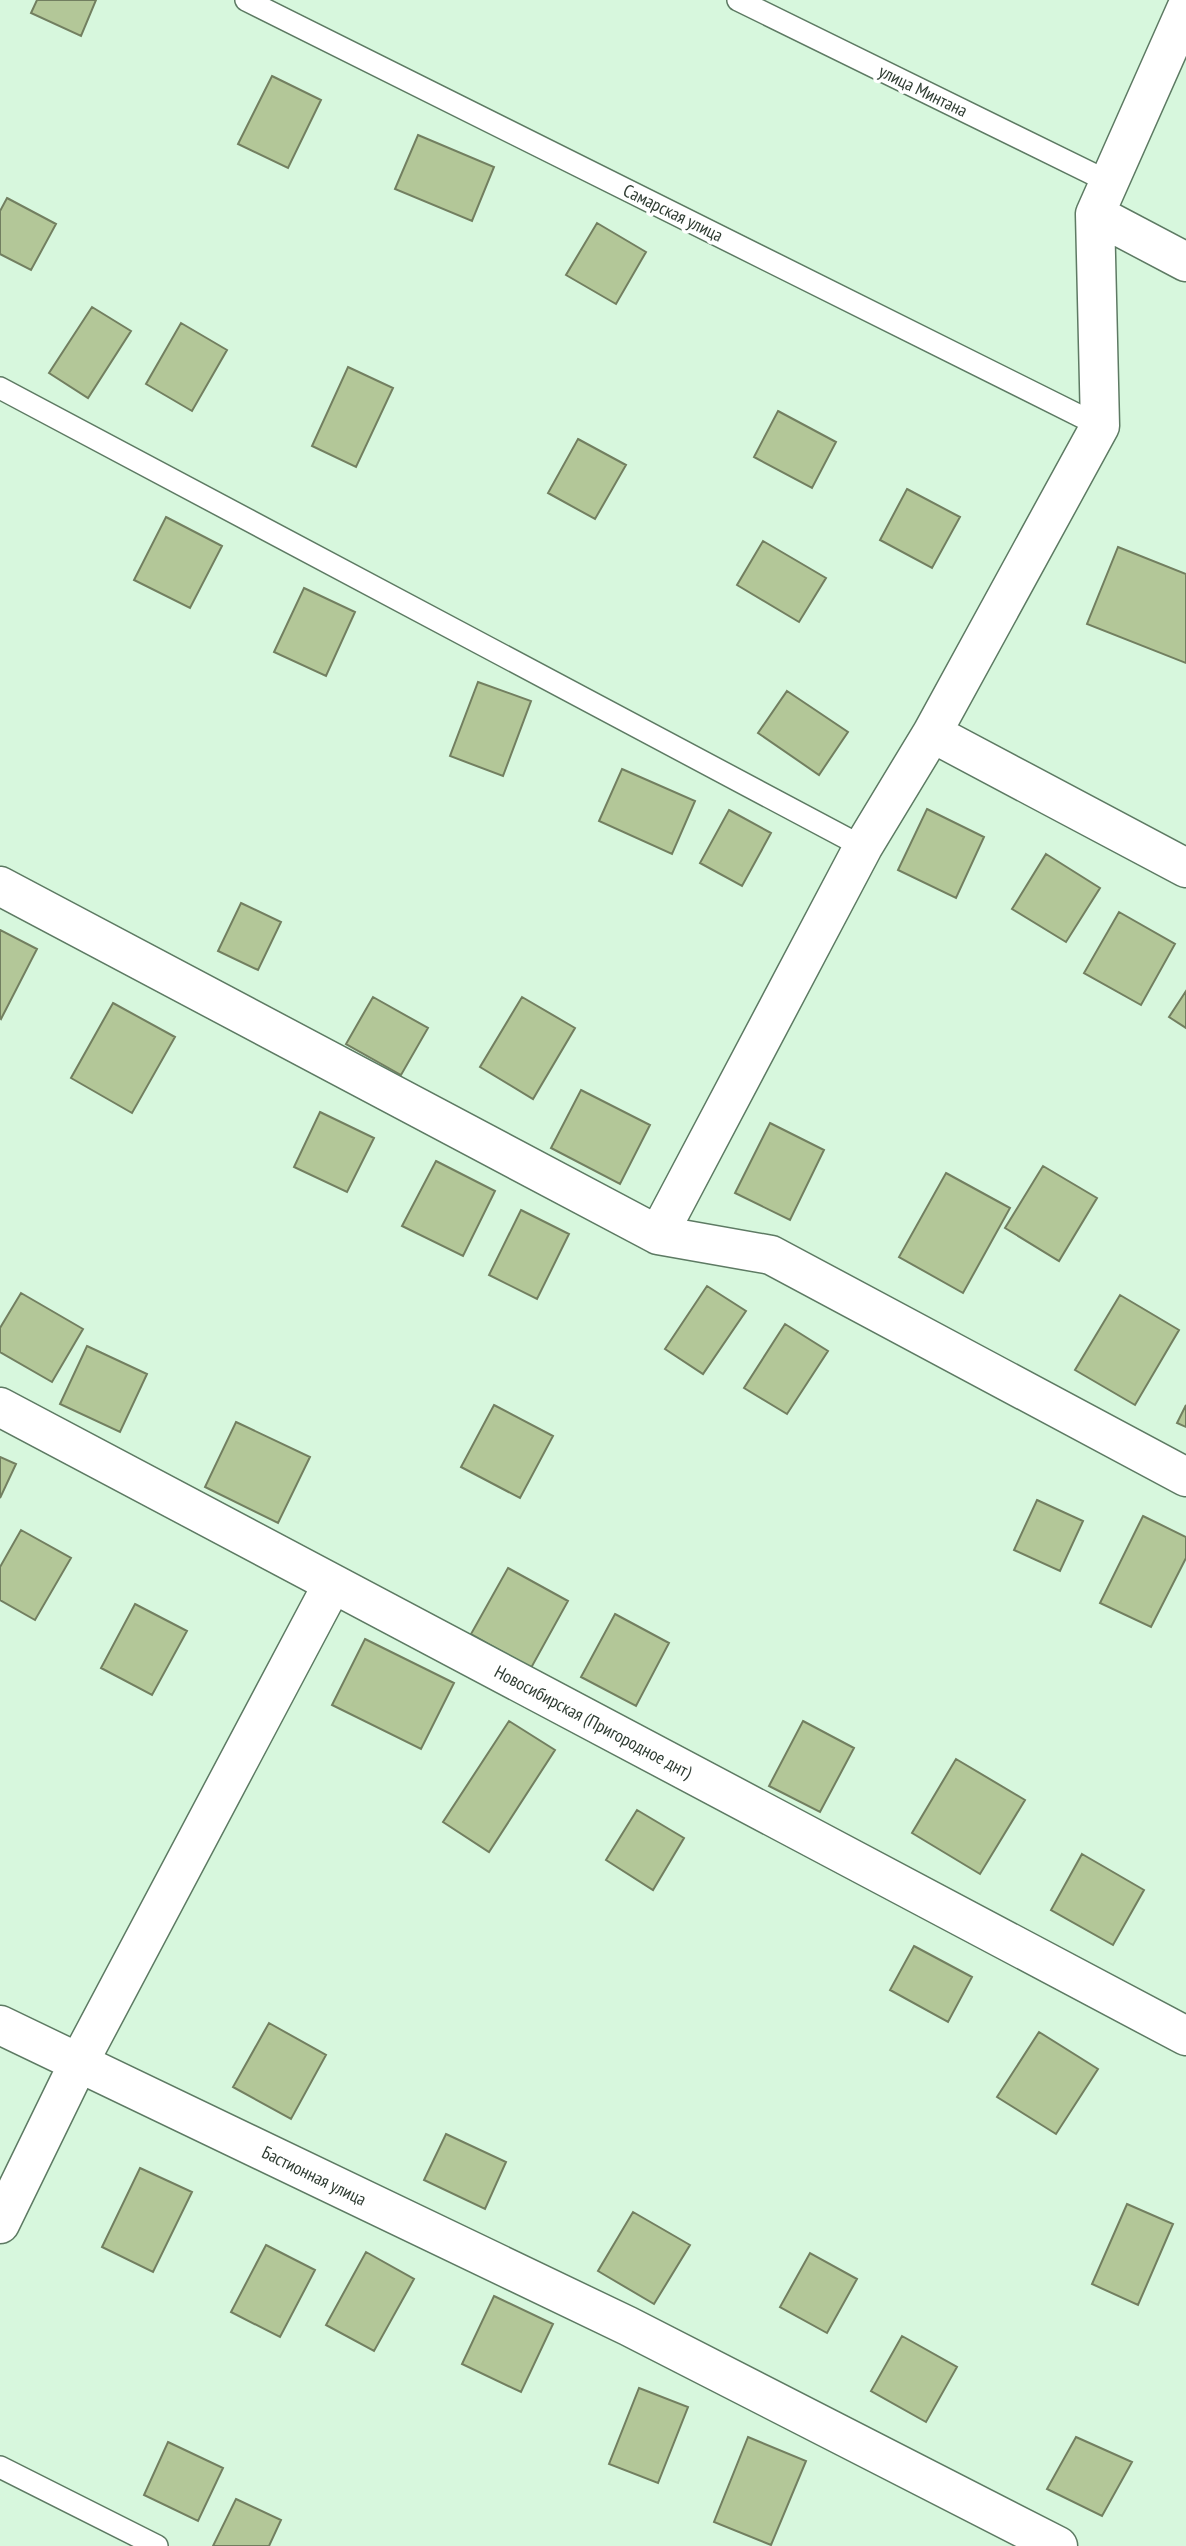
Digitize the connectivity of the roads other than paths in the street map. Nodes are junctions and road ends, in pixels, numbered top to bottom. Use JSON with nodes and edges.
{"nodes":[{"id":1,"x":246,"y":0,"type":"edge"},
{"id":2,"x":738,"y":0,"type":"edge"},
{"id":3,"x":1186,"y":9,"type":"edge"},
{"id":4,"x":1102,"y":198,"type":"junction"},
{"id":5,"x":1186,"y":262,"type":"edge"},
{"id":6,"x":0,"y":388,"type":"edge"},
{"id":7,"x":1100,"y":426,"type":"junction"},
{"id":8,"x":932,"y":733,"type":"junction"},
{"id":9,"x":863,"y":847,"type":"junction"},
{"id":10,"x":1186,"y":868,"type":"edge"},
{"id":11,"x":0,"y":886,"type":"edge"},
{"id":12,"x":657,"y":1235,"type":"junction"},
{"id":13,"x":0,"y":1407,"type":"edge"},
{"id":14,"x":1186,"y":1477,"type":"edge"},
{"id":15,"x":332,"y":1585,"type":"junction"},
{"id":16,"x":0,"y":2025,"type":"edge"},
{"id":17,"x":1186,"y":2036,"type":"edge"},
{"id":18,"x":78,"y":2064,"type":"junction"},
{"id":19,"x":0,"y":2224,"type":"edge"},
{"id":20,"x":0,"y":2467,"type":"edge"},
{"id":21,"x":157,"y":2546,"type":"edge"},
{"id":22,"x":1058,"y":2546,"type":"edge"}],
"edges":[{"from":1,"to":7,"type":"lane","name":"Самарская улица"},
{"from":2,"to":4,"type":"lane","name":"улица Минтана"},
{"from":3,"to":4,"type":"street"},
{"from":4,"to":5,"type":"street"},
{"from":4,"to":7,"type":"street"},
{"from":6,"to":9,"type":"lane"},
{"from":7,"to":8,"type":"street"},
{"from":8,"to":9,"type":"street"},
{"from":8,"to":10,"type":"street"},
{"from":9,"to":12,"type":"street"},
{"from":11,"to":12,"type":"street"},
{"from":12,"to":14,"type":"street"},
{"from":13,"to":15,"type":"street","name":"Новосибирская (Пригородное днт)"},
{"from":15,"to":17,"type":"street","name":"Новосибирская (Пригородное днт)"},
{"from":15,"to":18,"type":"street"},
{"from":16,"to":18,"type":"street","name":"Бастионная улица"},
{"from":18,"to":19,"type":"street"},
{"from":18,"to":22,"type":"street","name":"Бастионная улица"},
{"from":20,"to":21,"type":"lane"}]}
